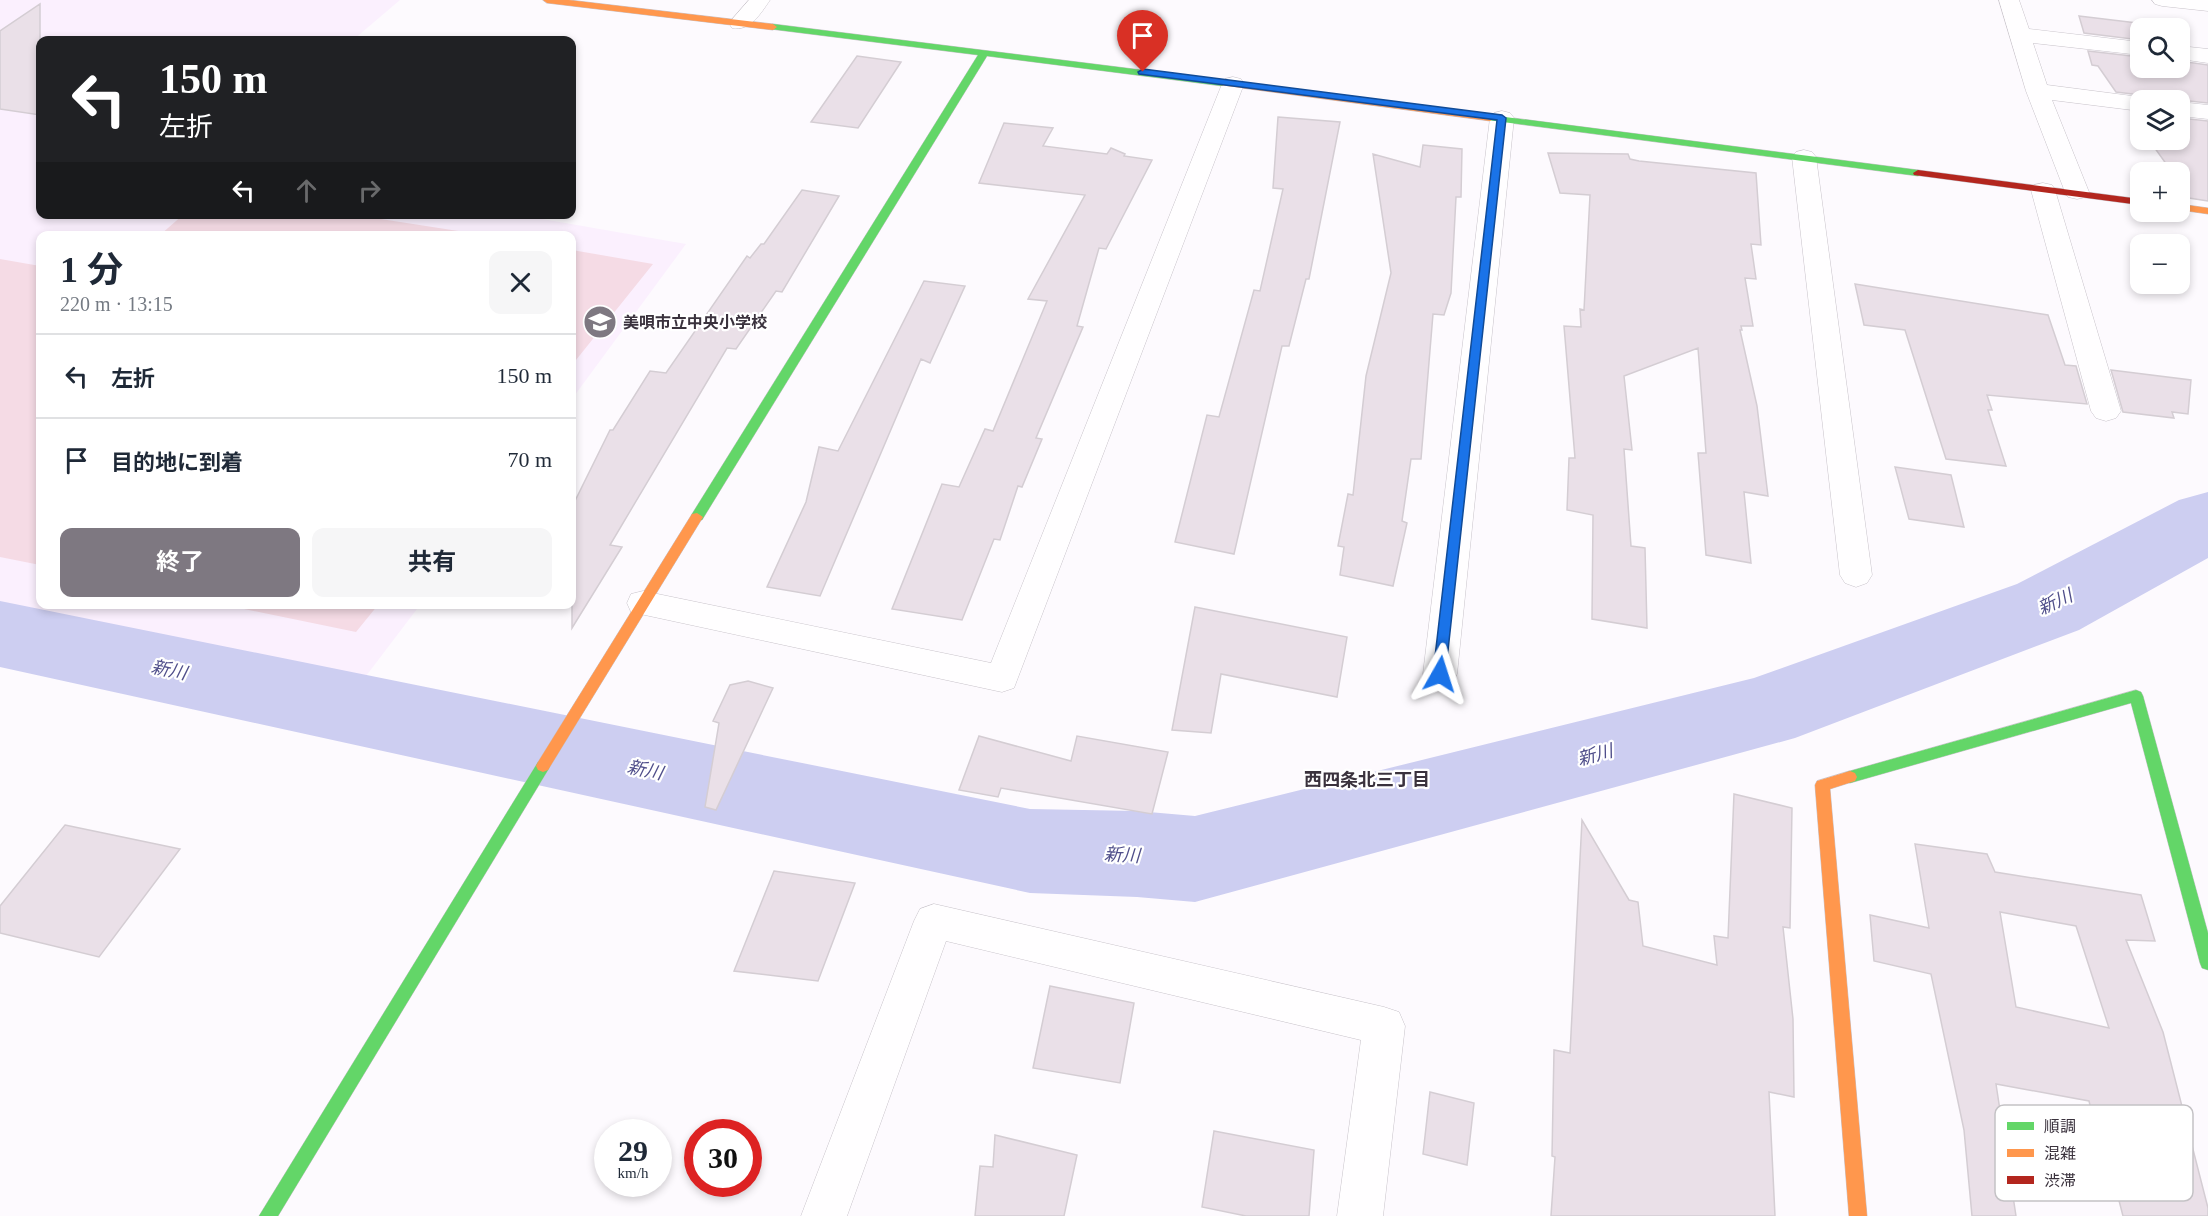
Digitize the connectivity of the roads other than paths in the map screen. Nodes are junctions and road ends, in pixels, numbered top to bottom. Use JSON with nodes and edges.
{"nodes":[{"id":1,"x":547,"y":0,"type":"edge"},
{"id":2,"x":760,"y":0,"type":"edge"},
{"id":3,"x":2009,"y":0,"type":"edge"},
{"id":4,"x":2162,"y":0,"type":"edge"},
{"id":5,"x":2208,"y":5,"type":"edge"},
{"id":6,"x":740,"y":23,"type":"junction"},
{"id":7,"x":2020,"y":35,"type":"junction"},
{"id":8,"x":2130,"y":47,"type":"edge"},
{"id":9,"x":985,"y":52,"type":"junction"},
{"id":10,"x":2190,"y":54,"type":"edge"},
{"id":11,"x":2208,"y":56,"type":"edge"},
{"id":12,"x":1233,"y":84,"type":"junction"},
{"id":13,"x":2037,"y":91,"type":"junction"},
{"id":14,"x":2130,"y":103,"type":"edge"},
{"id":15,"x":2190,"y":110,"type":"edge"},
{"id":16,"x":2208,"y":112,"type":"edge"},
{"id":17,"x":1502,"y":118,"type":"junction"},
{"id":18,"x":1804,"y":157,"type":"junction"},
{"id":19,"x":2043,"y":190,"type":"junction"},
{"id":20,"x":2077,"y":192,"type":"junction"},
{"id":21,"x":2130,"y":200,"type":"edge"},
{"id":22,"x":2190,"y":208,"type":"edge"},
{"id":23,"x":2208,"y":211,"type":"edge"},
{"id":24,"x":2106,"y":411,"type":"dead end"},
{"id":25,"x":1857,"y":575,"type":"dead end"},
{"id":26,"x":643,"y":603,"type":"junction"},
{"id":27,"x":1440,"y":674,"type":"dead end"},
{"id":28,"x":2208,"y":963,"type":"edge"},
{"id":29,"x":268,"y":1216,"type":"edge"},
{"id":30,"x":824,"y":1216,"type":"edge"},
{"id":31,"x":1360,"y":1216,"type":"edge"},
{"id":32,"x":1858,"y":1216,"type":"edge"}],
"edges":[{"from":1,"to":6,"type":"street"},
{"from":2,"to":6,"type":"street"},
{"from":3,"to":7,"type":"street"},
{"from":4,"to":5,"type":"street"},
{"from":6,"to":9,"type":"street"},
{"from":7,"to":8,"type":"street"},
{"from":7,"to":13,"type":"street"},
{"from":9,"to":12,"type":"street"},
{"from":9,"to":26,"type":"street"},
{"from":10,"to":11,"type":"street"},
{"from":12,"to":17,"type":"street"},
{"from":12,"to":26,"type":"street"},
{"from":13,"to":14,"type":"street"},
{"from":13,"to":20,"type":"street"},
{"from":15,"to":16,"type":"street"},
{"from":17,"to":18,"type":"street"},
{"from":17,"to":27,"type":"street"},
{"from":18,"to":19,"type":"street"},
{"from":18,"to":25,"type":"street"},
{"from":19,"to":20,"type":"street"},
{"from":19,"to":24,"type":"street"},
{"from":20,"to":21,"type":"street"},
{"from":22,"to":23,"type":"street"},
{"from":26,"to":29,"type":"street"},
{"from":28,"to":32,"type":"street"},
{"from":30,"to":31,"type":"street"}]}
